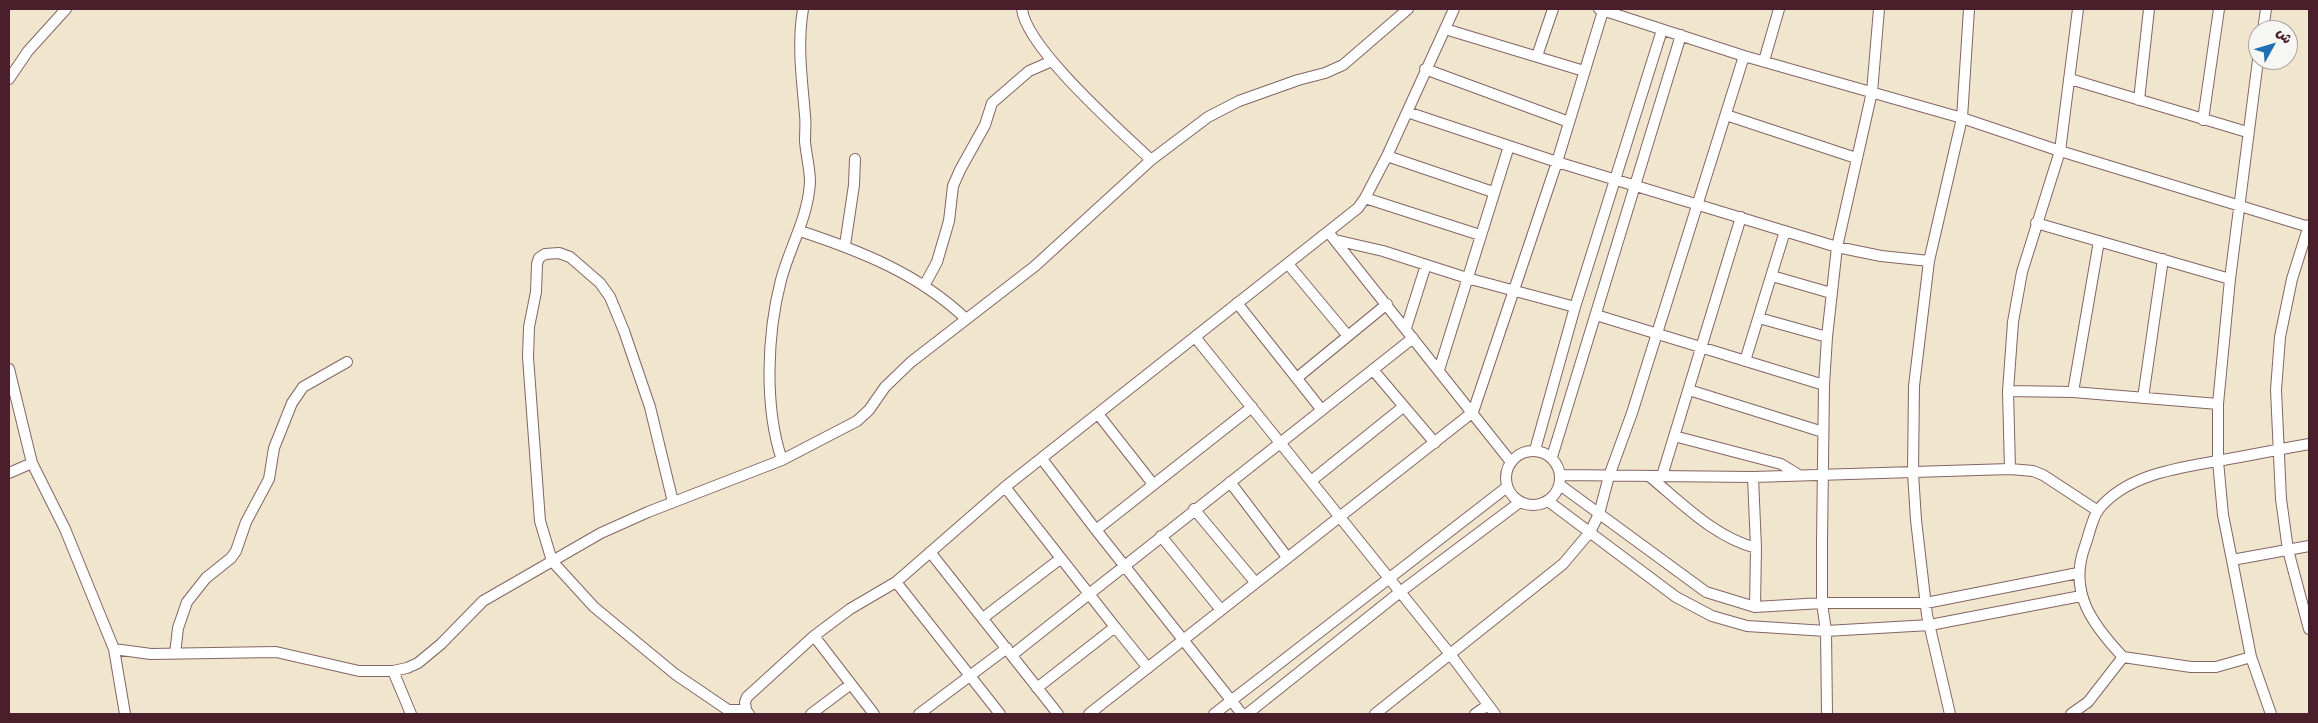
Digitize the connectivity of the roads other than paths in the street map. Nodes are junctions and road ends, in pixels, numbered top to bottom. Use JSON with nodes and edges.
{"nodes":[{"id":1,"x":66,"y":9,"type":"edge"},
{"id":2,"x":803,"y":9,"type":"edge"},
{"id":3,"x":1022,"y":9,"type":"edge"},
{"id":4,"x":1408,"y":9,"type":"edge"},
{"id":5,"x":1454,"y":9,"type":"edge"},
{"id":6,"x":1553,"y":9,"type":"edge"},
{"id":7,"x":1778,"y":9,"type":"edge"},
{"id":8,"x":1879,"y":9,"type":"edge"},
{"id":9,"x":1969,"y":9,"type":"edge"},
{"id":10,"x":2078,"y":9,"type":"edge"},
{"id":11,"x":2149,"y":9,"type":"edge"},
{"id":12,"x":2219,"y":9,"type":"edge"},
{"id":13,"x":1601,"y":10,"type":"edge"},
{"id":14,"x":1444,"y":29,"type":"junction"},
{"id":15,"x":1662,"y":30,"type":"junction"},
{"id":16,"x":1681,"y":35,"type":"junction"},
{"id":17,"x":1537,"y":56,"type":"junction"},
{"id":18,"x":1744,"y":56,"type":"junction"},
{"id":19,"x":1052,"y":61,"type":"junction"},
{"id":20,"x":1764,"y":62,"type":"junction"},
{"id":21,"x":1425,"y":69,"type":"junction"},
{"id":22,"x":2256,"y":70,"type":"edge"},
{"id":23,"x":1584,"y":71,"type":"junction"},
{"id":24,"x":9,"y":79,"type":"edge"},
{"id":25,"x":2070,"y":79,"type":"junction"},
{"id":26,"x":1872,"y":92,"type":"junction"},
{"id":27,"x":2138,"y":100,"type":"junction"},
{"id":28,"x":1407,"y":112,"type":"junction"},
{"id":29,"x":1726,"y":115,"type":"junction"},
{"id":30,"x":1962,"y":118,"type":"junction"},
{"id":31,"x":2203,"y":120,"type":"junction"},
{"id":32,"x":1569,"y":122,"type":"junction"},
{"id":33,"x":2247,"y":132,"type":"junction"},
{"id":34,"x":1509,"y":146,"type":"junction"},
{"id":35,"x":2060,"y":152,"type":"junction"},
{"id":36,"x":1387,"y":156,"type":"junction"},
{"id":37,"x":1856,"y":158,"type":"junction"},
{"id":38,"x":855,"y":159,"type":"dead end"},
{"id":39,"x":1151,"y":160,"type":"junction"},
{"id":40,"x":1557,"y":162,"type":"junction"},
{"id":41,"x":1616,"y":180,"type":"junction"},
{"id":42,"x":1634,"y":185,"type":"junction"},
{"id":43,"x":1493,"y":192,"type":"junction"},
{"id":44,"x":1366,"y":198,"type":"junction"},
{"id":45,"x":1698,"y":204,"type":"junction"},
{"id":46,"x":2240,"y":206,"type":"junction"},
{"id":47,"x":1742,"y":218,"type":"junction"},
{"id":48,"x":2036,"y":223,"type":"junction"},
{"id":49,"x":2309,"y":227,"type":"edge"},
{"id":50,"x":800,"y":231,"type":"junction"},
{"id":51,"x":1785,"y":231,"type":"junction"},
{"id":52,"x":1480,"y":235,"type":"junction"},
{"id":53,"x":1332,"y":236,"type":"junction"},
{"id":54,"x":2100,"y":241,"type":"junction"},
{"id":55,"x":845,"y":245,"type":"junction"},
{"id":56,"x":1837,"y":247,"type":"junction"},
{"id":57,"x":2163,"y":259,"type":"junction"},
{"id":58,"x":1929,"y":261,"type":"junction"},
{"id":59,"x":1288,"y":264,"type":"junction"},
{"id":60,"x":1426,"y":265,"type":"junction"},
{"id":61,"x":1772,"y":276,"type":"junction"},
{"id":62,"x":1467,"y":278,"type":"junction"},
{"id":63,"x":2230,"y":279,"type":"junction"},
{"id":64,"x":924,"y":286,"type":"junction"},
{"id":65,"x":1512,"y":290,"type":"junction"},
{"id":66,"x":1830,"y":293,"type":"junction"},
{"id":67,"x":1237,"y":303,"type":"junction"},
{"id":68,"x":1387,"y":304,"type":"junction"},
{"id":69,"x":1575,"y":307,"type":"junction"},
{"id":70,"x":1596,"y":315,"type":"junction"},
{"id":71,"x":1758,"y":318,"type":"junction"},
{"id":72,"x":966,"y":319,"type":"junction"},
{"id":73,"x":1406,"y":328,"type":"junction"},
{"id":74,"x":1658,"y":332,"type":"junction"},
{"id":75,"x":1348,"y":336,"type":"junction"},
{"id":76,"x":1195,"y":337,"type":"junction"},
{"id":77,"x":1827,"y":337,"type":"junction"},
{"id":78,"x":1413,"y":338,"type":"junction"},
{"id":79,"x":1702,"y":349,"type":"junction"},
{"id":80,"x":1745,"y":361,"type":"junction"},
{"id":81,"x":347,"y":362,"type":"dead end"},
{"id":82,"x":9,"y":369,"type":"edge"},
{"id":83,"x":1372,"y":370,"type":"junction"},
{"id":84,"x":1439,"y":370,"type":"junction"},
{"id":85,"x":1298,"y":377,"type":"junction"},
{"id":86,"x":1824,"y":385,"type":"junction"},
{"id":87,"x":1689,"y":390,"type":"junction"},
{"id":88,"x":2008,"y":391,"type":"junction"},
{"id":89,"x":2073,"y":392,"type":"junction"},
{"id":90,"x":2143,"y":398,"type":"junction"},
{"id":91,"x":2218,"y":404,"type":"junction"},
{"id":92,"x":1252,"y":407,"type":"junction"},
{"id":93,"x":1403,"y":407,"type":"junction"},
{"id":94,"x":1321,"y":409,"type":"junction"},
{"id":95,"x":1473,"y":412,"type":"junction"},
{"id":96,"x":1098,"y":414,"type":"junction"},
{"id":97,"x":1823,"y":432,"type":"junction"},
{"id":98,"x":1674,"y":436,"type":"junction"},
{"id":99,"x":1282,"y":442,"type":"junction"},
{"id":100,"x":1435,"y":443,"type":"junction"},
{"id":101,"x":2309,"y":444,"type":"edge"},
{"id":102,"x":1534,"y":450,"type":"junction"},
{"id":103,"x":2279,"y":450,"type":"junction"},
{"id":104,"x":1552,"y":457,"type":"junction"},
{"id":105,"x":1042,"y":459,"type":"junction"},
{"id":106,"x":782,"y":460,"type":"junction"},
{"id":107,"x":2218,"y":461,"type":"junction"},
{"id":108,"x":1511,"y":462,"type":"junction"},
{"id":109,"x":32,"y":463,"type":"junction"},
{"id":110,"x":2010,"y":469,"type":"junction"},
{"id":111,"x":9,"y":473,"type":"edge"},
{"id":112,"x":1913,"y":473,"type":"junction"},
{"id":113,"x":1822,"y":474,"type":"junction"},
{"id":114,"x":1799,"y":475,"type":"junction"},
{"id":115,"x":1609,"y":476,"type":"junction"},
{"id":116,"x":1649,"y":476,"type":"junction"},
{"id":117,"x":1662,"y":476,"type":"junction"},
{"id":118,"x":1753,"y":477,"type":"junction"},
{"id":119,"x":1560,"y":480,"type":"junction"},
{"id":120,"x":1311,"y":481,"type":"junction"},
{"id":121,"x":1230,"y":482,"type":"junction"},
{"id":122,"x":1153,"y":484,"type":"junction"},
{"id":123,"x":1005,"y":487,"type":"junction"},
{"id":124,"x":1507,"y":487,"type":"junction"},
{"id":125,"x":1548,"y":501,"type":"junction"},
{"id":126,"x":673,"y":502,"type":"junction"},
{"id":127,"x":1520,"y":502,"type":"junction"},
{"id":128,"x":1194,"y":509,"type":"junction"},
{"id":129,"x":2098,"y":511,"type":"junction"},
{"id":130,"x":1599,"y":514,"type":"junction"},
{"id":131,"x":1340,"y":516,"type":"junction"},
{"id":132,"x":1096,"y":530,"type":"junction"},
{"id":133,"x":1590,"y":532,"type":"junction"},
{"id":134,"x":1161,"y":536,"type":"junction"},
{"id":135,"x":2309,"y":546,"type":"edge"},
{"id":136,"x":1756,"y":548,"type":"junction"},
{"id":137,"x":2288,"y":550,"type":"junction"},
{"id":138,"x":930,"y":552,"type":"junction"},
{"id":139,"x":1287,"y":557,"type":"junction"},
{"id":140,"x":1060,"y":559,"type":"junction"},
{"id":141,"x":2232,"y":560,"type":"junction"},
{"id":142,"x":552,"y":561,"type":"junction"},
{"id":143,"x":1123,"y":565,"type":"junction"},
{"id":144,"x":2078,"y":573,"type":"junction"},
{"id":145,"x":1388,"y":577,"type":"junction"},
{"id":146,"x":896,"y":582,"type":"junction"},
{"id":147,"x":1255,"y":582,"type":"junction"},
{"id":148,"x":1400,"y":592,"type":"junction"},
{"id":149,"x":1088,"y":593,"type":"junction"},
{"id":150,"x":2081,"y":596,"type":"junction"},
{"id":151,"x":1926,"y":603,"type":"junction"},
{"id":152,"x":1822,"y":604,"type":"junction"},
{"id":153,"x":1755,"y":607,"type":"junction"},
{"id":154,"x":1221,"y":610,"type":"junction"},
{"id":155,"x":983,"y":618,"type":"junction"},
{"id":156,"x":1930,"y":625,"type":"junction"},
{"id":157,"x":1115,"y":627,"type":"junction"},
{"id":158,"x":2309,"y":629,"type":"edge"},
{"id":159,"x":1826,"y":631,"type":"junction"},
{"id":160,"x":814,"y":636,"type":"junction"},
{"id":161,"x":1184,"y":641,"type":"junction"},
{"id":162,"x":114,"y":649,"type":"junction"},
{"id":163,"x":1009,"y":651,"type":"junction"},
{"id":164,"x":175,"y":654,"type":"junction"},
{"id":165,"x":1450,"y":654,"type":"junction"},
{"id":166,"x":2123,"y":657,"type":"junction"},
{"id":167,"x":2251,"y":657,"type":"junction"},
{"id":168,"x":1148,"y":668,"type":"junction"},
{"id":169,"x":392,"y":671,"type":"junction"},
{"id":170,"x":971,"y":676,"type":"junction"},
{"id":171,"x":851,"y":684,"type":"junction"},
{"id":172,"x":1037,"y":688,"type":"junction"},
{"id":173,"x":1230,"y":701,"type":"junction"},
{"id":174,"x":1488,"y":705,"type":"junction"},
{"id":175,"x":730,"y":712,"type":"edge"},
{"id":176,"x":748,"y":712,"type":"edge"},
{"id":177,"x":997,"y":713,"type":"edge"},
{"id":178,"x":125,"y":714,"type":"edge"},
{"id":179,"x":411,"y":714,"type":"edge"},
{"id":180,"x":811,"y":714,"type":"edge"},
{"id":181,"x":874,"y":714,"type":"edge"},
{"id":182,"x":919,"y":714,"type":"edge"},
{"id":183,"x":1058,"y":714,"type":"edge"},
{"id":184,"x":1089,"y":714,"type":"edge"},
{"id":185,"x":1214,"y":714,"type":"edge"},
{"id":186,"x":1242,"y":714,"type":"edge"},
{"id":187,"x":1247,"y":714,"type":"edge"},
{"id":188,"x":1375,"y":714,"type":"edge"},
{"id":189,"x":1475,"y":714,"type":"edge"},
{"id":190,"x":1495,"y":714,"type":"edge"},
{"id":191,"x":1827,"y":714,"type":"edge"},
{"id":192,"x":1950,"y":714,"type":"edge"},
{"id":193,"x":2071,"y":714,"type":"edge"},
{"id":194,"x":2271,"y":714,"type":"edge"}],
"edges":[{"from":1,"to":24,"type":"street"},
{"from":2,"to":50,"type":"street"},
{"from":3,"to":19,"type":"street"},
{"from":4,"to":39,"type":"street"},
{"from":5,"to":14,"type":"street"},
{"from":6,"to":17,"type":"street"},
{"from":7,"to":20,"type":"street"},
{"from":8,"to":26,"type":"street"},
{"from":9,"to":30,"type":"street"},
{"from":10,"to":25,"type":"street"},
{"from":11,"to":27,"type":"street"},
{"from":12,"to":31,"type":"street"},
{"from":13,"to":15,"type":"street"},
{"from":13,"to":23,"type":"street"},
{"from":14,"to":17,"type":"street"},
{"from":14,"to":21,"type":"street"},
{"from":15,"to":16,"type":"street"},
{"from":15,"to":41,"type":"street"},
{"from":16,"to":18,"type":"street"},
{"from":16,"to":42,"type":"street"},
{"from":17,"to":23,"type":"street"},
{"from":18,"to":20,"type":"street"},
{"from":18,"to":29,"type":"street"},
{"from":19,"to":39,"type":"street"},
{"from":19,"to":64,"type":"street"},
{"from":20,"to":26,"type":"street"},
{"from":21,"to":28,"type":"street"},
{"from":21,"to":32,"type":"street"},
{"from":22,"to":33,"type":"street"},
{"from":23,"to":32,"type":"street"},
{"from":25,"to":27,"type":"street"},
{"from":25,"to":35,"type":"street"},
{"from":26,"to":30,"type":"street"},
{"from":26,"to":37,"type":"street"},
{"from":27,"to":31,"type":"street"},
{"from":28,"to":34,"type":"street"},
{"from":28,"to":36,"type":"street"},
{"from":29,"to":37,"type":"street"},
{"from":29,"to":45,"type":"street"},
{"from":30,"to":35,"type":"street"},
{"from":30,"to":58,"type":"street"},
{"from":31,"to":33,"type":"street"},
{"from":32,"to":40,"type":"street"},
{"from":33,"to":46,"type":"street"},
{"from":34,"to":40,"type":"street"},
{"from":34,"to":43,"type":"street"},
{"from":35,"to":46,"type":"street"},
{"from":35,"to":48,"type":"street"},
{"from":36,"to":43,"type":"street"},
{"from":36,"to":44,"type":"street"},
{"from":37,"to":56,"type":"street"},
{"from":38,"to":55,"type":"street"},
{"from":39,"to":72,"type":"street"},
{"from":40,"to":41,"type":"street"},
{"from":40,"to":65,"type":"street"},
{"from":41,"to":42,"type":"street"},
{"from":41,"to":69,"type":"street"},
{"from":42,"to":45,"type":"street"},
{"from":42,"to":70,"type":"street"},
{"from":43,"to":52,"type":"street"},
{"from":44,"to":52,"type":"street"},
{"from":44,"to":53,"type":"street"},
{"from":45,"to":47,"type":"street"},
{"from":45,"to":74,"type":"street"},
{"from":46,"to":49,"type":"street"},
{"from":46,"to":63,"type":"street"},
{"from":47,"to":51,"type":"street"},
{"from":47,"to":79,"type":"street"},
{"from":48,"to":54,"type":"street"},
{"from":48,"to":88,"type":"street"},
{"from":49,"to":103,"type":"street"},
{"from":50,"to":55,"type":"street"},
{"from":50,"to":106,"type":"street"},
{"from":51,"to":56,"type":"street"},
{"from":51,"to":61,"type":"street"},
{"from":52,"to":62,"type":"street"},
{"from":53,"to":59,"type":"street"},
{"from":53,"to":60,"type":"street"},
{"from":53,"to":68,"type":"street"},
{"from":54,"to":57,"type":"street"},
{"from":54,"to":89,"type":"street"},
{"from":55,"to":64,"type":"street"},
{"from":56,"to":58,"type":"street"},
{"from":56,"to":66,"type":"street"},
{"from":57,"to":63,"type":"street"},
{"from":57,"to":90,"type":"street"},
{"from":58,"to":112,"type":"street"},
{"from":59,"to":67,"type":"street"},
{"from":59,"to":75,"type":"street"},
{"from":60,"to":62,"type":"street"},
{"from":60,"to":73,"type":"street"},
{"from":61,"to":66,"type":"street"},
{"from":61,"to":71,"type":"street"},
{"from":62,"to":65,"type":"street"},
{"from":62,"to":84,"type":"street"},
{"from":63,"to":91,"type":"street"},
{"from":64,"to":72,"type":"street"},
{"from":65,"to":69,"type":"street"},
{"from":65,"to":95,"type":"street"},
{"from":66,"to":77,"type":"street"},
{"from":67,"to":76,"type":"street"},
{"from":67,"to":85,"type":"street"},
{"from":68,"to":73,"type":"street"},
{"from":68,"to":75,"type":"street"},
{"from":69,"to":102,"type":"street"},
{"from":70,"to":74,"type":"street"},
{"from":70,"to":104,"type":"street"},
{"from":71,"to":77,"type":"street"},
{"from":71,"to":80,"type":"street"},
{"from":72,"to":106,"type":"street"},
{"from":73,"to":78,"type":"street"},
{"from":74,"to":79,"type":"street"},
{"from":74,"to":115,"type":"street"},
{"from":75,"to":85,"type":"street"},
{"from":76,"to":92,"type":"street"},
{"from":76,"to":96,"type":"street"},
{"from":77,"to":86,"type":"street"},
{"from":78,"to":83,"type":"street"},
{"from":78,"to":84,"type":"street"},
{"from":79,"to":80,"type":"street"},
{"from":79,"to":87,"type":"street"},
{"from":80,"to":86,"type":"street"},
{"from":81,"to":164,"type":"street"},
{"from":82,"to":109,"type":"street"},
{"from":83,"to":93,"type":"street"},
{"from":83,"to":94,"type":"street"},
{"from":84,"to":95,"type":"street"},
{"from":85,"to":94,"type":"street"},
{"from":86,"to":97,"type":"street"},
{"from":87,"to":97,"type":"street"},
{"from":87,"to":98,"type":"street"},
{"from":88,"to":89,"type":"street"},
{"from":88,"to":110,"type":"street"},
{"from":89,"to":90,"type":"street"},
{"from":90,"to":91,"type":"street"},
{"from":91,"to":107,"type":"street"},
{"from":92,"to":99,"type":"street"},
{"from":92,"to":122,"type":"street"},
{"from":93,"to":100,"type":"street"},
{"from":93,"to":120,"type":"street"},
{"from":94,"to":99,"type":"street"},
{"from":95,"to":100,"type":"street"},
{"from":95,"to":108,"type":"street"},
{"from":96,"to":105,"type":"street"},
{"from":96,"to":122,"type":"street"},
{"from":97,"to":113,"type":"street"},
{"from":98,"to":114,"type":"street"},
{"from":98,"to":117,"type":"street"},
{"from":99,"to":120,"type":"street"},
{"from":99,"to":121,"type":"street"},
{"from":100,"to":131,"type":"street"},
{"from":101,"to":103,"type":"street"},
{"from":102,"to":104,"type":"street"},
{"from":102,"to":108,"type":"street"},
{"from":103,"to":107,"type":"street"},
{"from":103,"to":137,"type":"street"},
{"from":104,"to":119,"type":"street"},
{"from":105,"to":123,"type":"street"},
{"from":105,"to":132,"type":"street"},
{"from":106,"to":126,"type":"street"},
{"from":107,"to":129,"type":"street"},
{"from":107,"to":141,"type":"street"},
{"from":108,"to":124,"type":"street"},
{"from":109,"to":111,"type":"street"},
{"from":109,"to":162,"type":"street"},
{"from":110,"to":112,"type":"street"},
{"from":110,"to":129,"type":"street"},
{"from":112,"to":113,"type":"street"},
{"from":112,"to":151,"type":"street"},
{"from":113,"to":114,"type":"street"},
{"from":113,"to":152,"type":"street"},
{"from":114,"to":118,"type":"street"},
{"from":115,"to":116,"type":"street"},
{"from":115,"to":119,"type":"street"},
{"from":115,"to":130,"type":"street"},
{"from":116,"to":117,"type":"street"},
{"from":116,"to":136,"type":"street"},
{"from":117,"to":118,"type":"street"},
{"from":118,"to":136,"type":"street"},
{"from":119,"to":125,"type":"street"},
{"from":119,"to":130,"type":"street"},
{"from":120,"to":131,"type":"street"},
{"from":121,"to":128,"type":"street"},
{"from":121,"to":139,"type":"street"},
{"from":122,"to":132,"type":"street"},
{"from":123,"to":138,"type":"street"},
{"from":123,"to":140,"type":"street"},
{"from":124,"to":127,"type":"street"},
{"from":124,"to":145,"type":"street"},
{"from":125,"to":127,"type":"street"},
{"from":125,"to":133,"type":"street"},
{"from":126,"to":142,"type":"street"},
{"from":126,"to":142,"type":"street"},
{"from":127,"to":148,"type":"street"},
{"from":128,"to":134,"type":"street"},
{"from":128,"to":147,"type":"street"},
{"from":129,"to":144,"type":"street"},
{"from":130,"to":133,"type":"street"},
{"from":130,"to":153,"type":"street"},
{"from":131,"to":139,"type":"street"},
{"from":131,"to":145,"type":"street"},
{"from":132,"to":143,"type":"street"},
{"from":133,"to":159,"type":"street"},
{"from":133,"to":165,"type":"street"},
{"from":134,"to":143,"type":"street"},
{"from":134,"to":154,"type":"street"},
{"from":135,"to":137,"type":"street"},
{"from":136,"to":153,"type":"street"},
{"from":137,"to":141,"type":"street"},
{"from":137,"to":158,"type":"street"},
{"from":138,"to":146,"type":"street"},
{"from":138,"to":155,"type":"street"},
{"from":139,"to":147,"type":"street"},
{"from":140,"to":149,"type":"street"},
{"from":140,"to":155,"type":"street"},
{"from":141,"to":167,"type":"street"},
{"from":142,"to":169,"type":"street"},
{"from":142,"to":175,"type":"street"},
{"from":143,"to":149,"type":"street"},
{"from":143,"to":161,"type":"street"},
{"from":144,"to":150,"type":"street"},
{"from":144,"to":151,"type":"street"},
{"from":145,"to":148,"type":"street"},
{"from":145,"to":173,"type":"street"},
{"from":146,"to":160,"type":"street"},
{"from":146,"to":170,"type":"street"},
{"from":147,"to":154,"type":"street"},
{"from":148,"to":165,"type":"street"},
{"from":148,"to":187,"type":"street"},
{"from":149,"to":157,"type":"street"},
{"from":149,"to":163,"type":"street"},
{"from":150,"to":156,"type":"street"},
{"from":150,"to":166,"type":"street"},
{"from":151,"to":152,"type":"street"},
{"from":151,"to":156,"type":"street"},
{"from":152,"to":153,"type":"street"},
{"from":152,"to":159,"type":"street"},
{"from":154,"to":161,"type":"street"},
{"from":155,"to":163,"type":"street"},
{"from":156,"to":159,"type":"street"},
{"from":156,"to":192,"type":"street"},
{"from":157,"to":168,"type":"street"},
{"from":157,"to":172,"type":"street"},
{"from":159,"to":191,"type":"street"},
{"from":160,"to":171,"type":"street"},
{"from":160,"to":176,"type":"street"},
{"from":161,"to":168,"type":"street"},
{"from":161,"to":173,"type":"street"},
{"from":162,"to":164,"type":"street"},
{"from":162,"to":178,"type":"street"},
{"from":163,"to":170,"type":"street"},
{"from":163,"to":172,"type":"street"},
{"from":164,"to":169,"type":"street"},
{"from":165,"to":174,"type":"street"},
{"from":165,"to":188,"type":"street"},
{"from":166,"to":167,"type":"street"},
{"from":166,"to":193,"type":"street"},
{"from":167,"to":194,"type":"street"},
{"from":168,"to":184,"type":"street"},
{"from":169,"to":179,"type":"street"},
{"from":170,"to":177,"type":"street"},
{"from":170,"to":182,"type":"street"},
{"from":171,"to":180,"type":"street"},
{"from":171,"to":181,"type":"street"},
{"from":172,"to":183,"type":"street"},
{"from":173,"to":185,"type":"street"},
{"from":173,"to":186,"type":"street"},
{"from":174,"to":189,"type":"street"},
{"from":174,"to":190,"type":"street"},
{"from":175,"to":176,"type":"street"}]}
